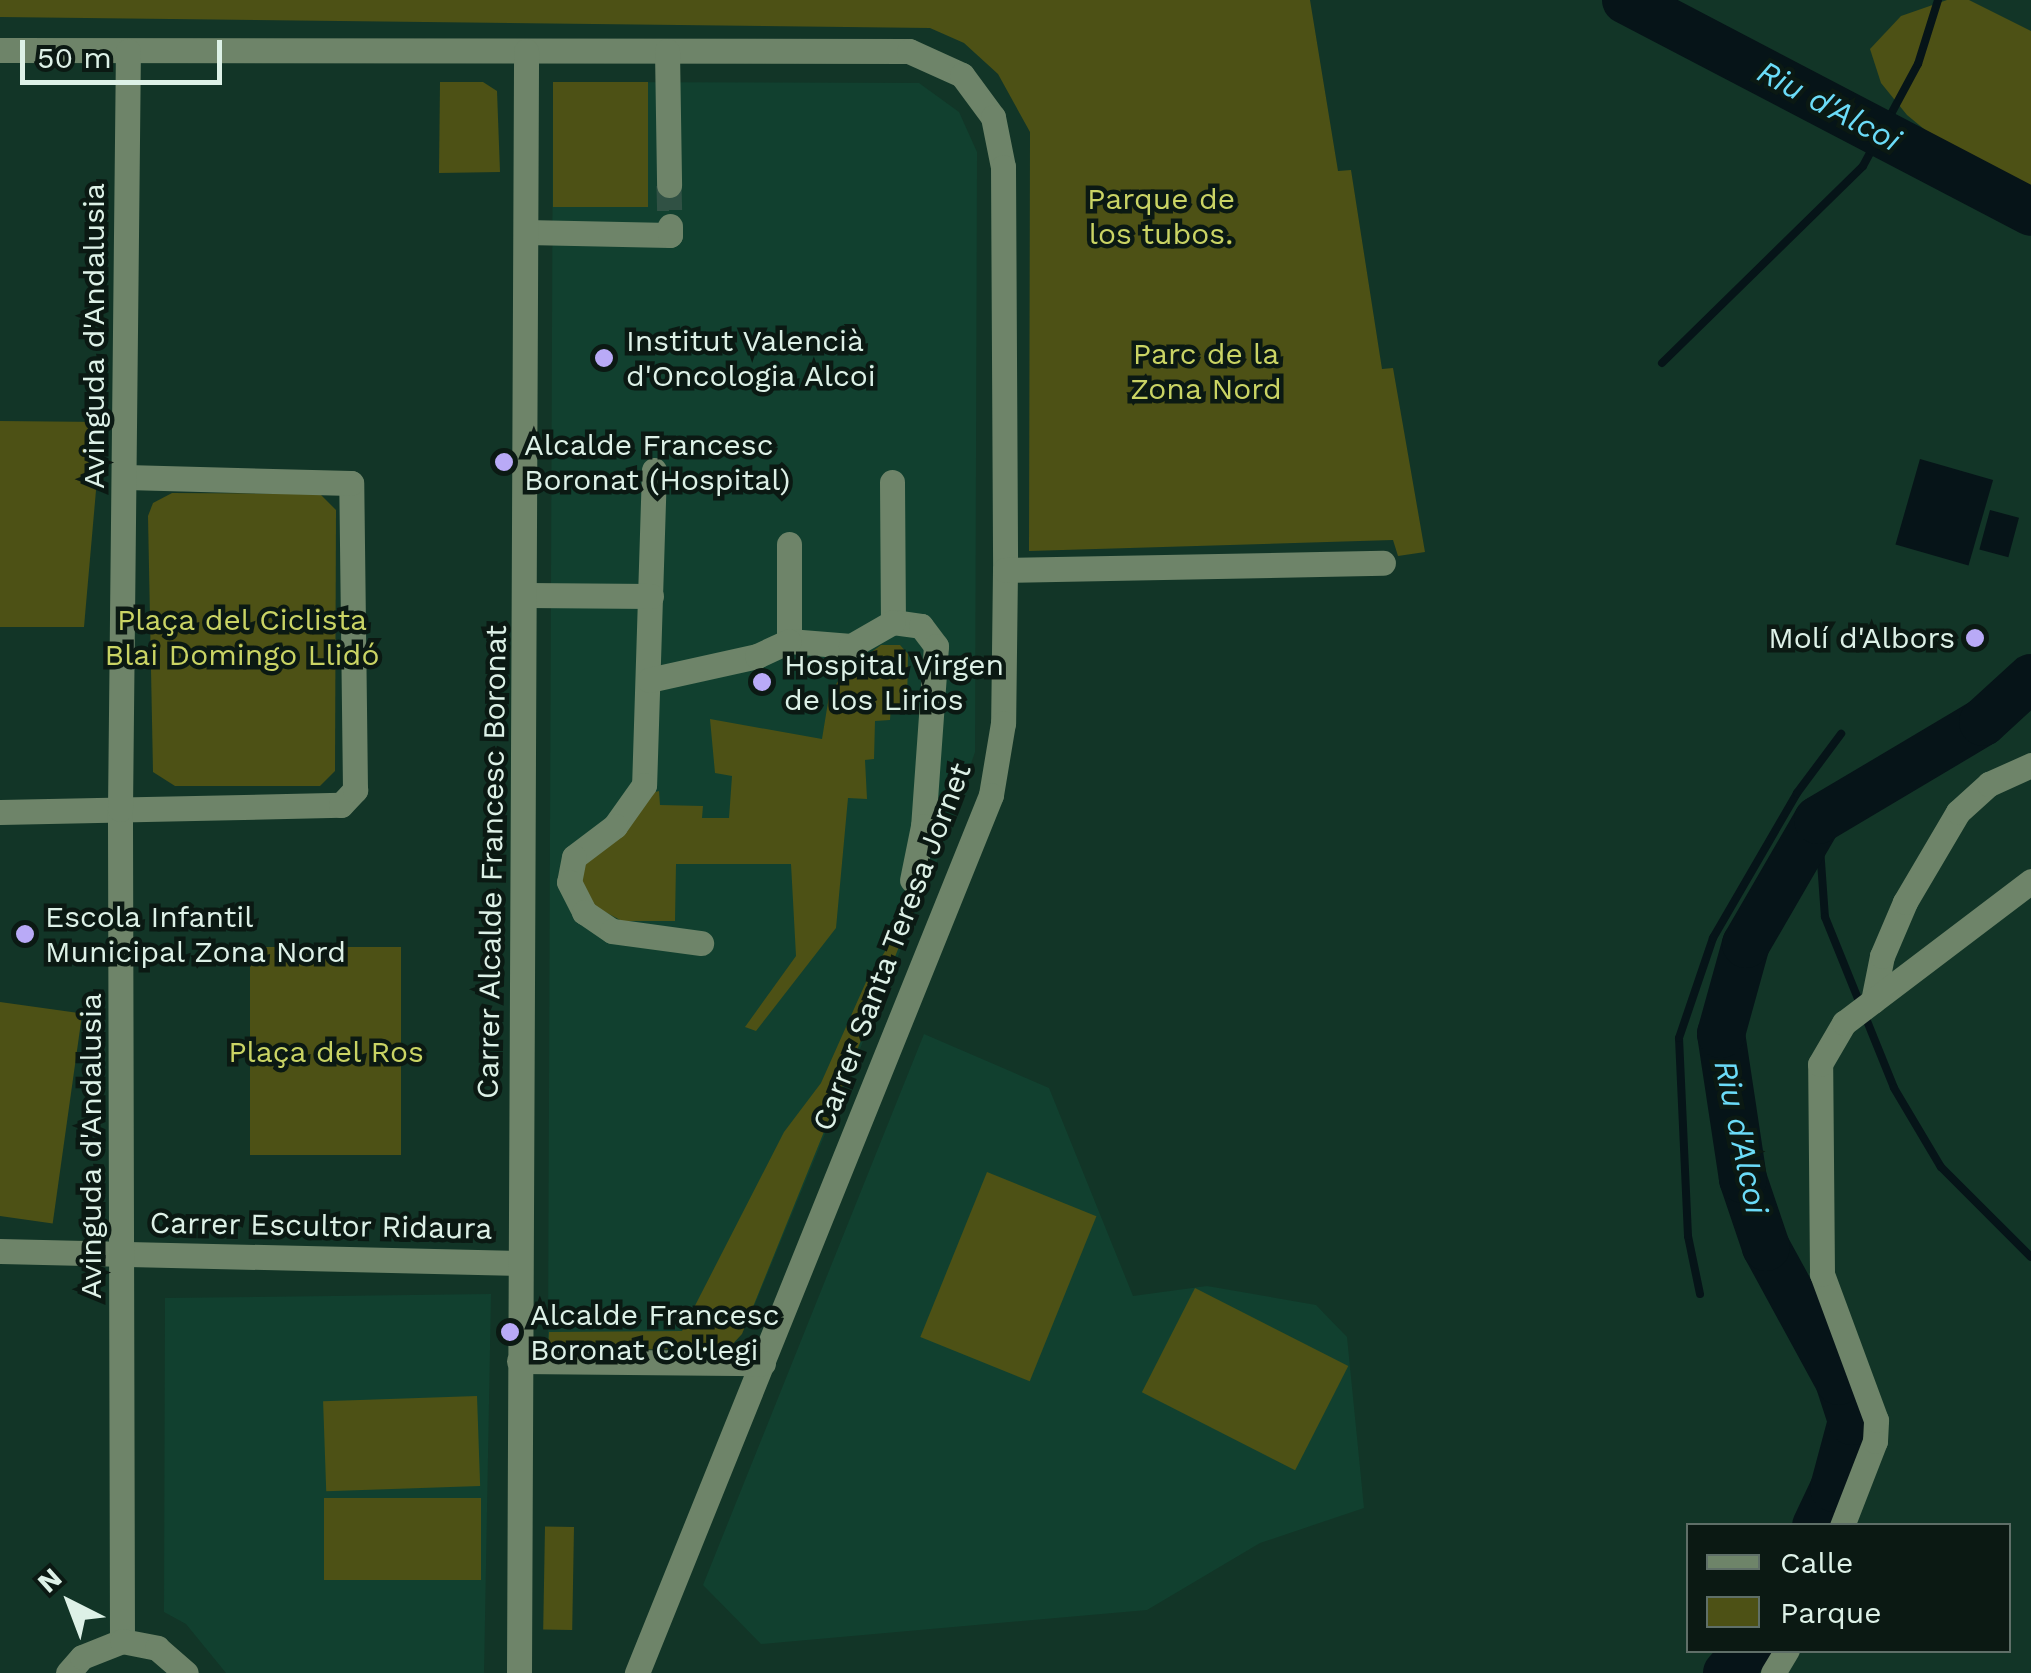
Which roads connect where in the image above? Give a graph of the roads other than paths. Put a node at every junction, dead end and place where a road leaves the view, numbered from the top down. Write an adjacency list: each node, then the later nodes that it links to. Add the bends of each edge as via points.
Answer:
1 (0, 50): 3 (street)
2 (667, 50): 4 (street); 5 (street); 13 (street, Carrer Santa Teresa Jornet, via 909,51 944,62 976,89 1002,147)
3 (128, 51): 4 (street); 9 (street, Avinguda d'Andalusia)
4 (526, 51): 7 (street, Carrer Alcalde Francesc Boronat)
5 (669, 184)
6 (670, 226): 7 (street, via 670,235)
7 (526, 232): 14 (street, Carrer Alcalde Francesc Boronat)
8 (654, 470): 15 (street)
9 (126, 476): 20 (street, Avinguda d'Andalusia); 20 (street, via 351,482 355,790 340,805)
10 (892, 482): 16 (street)
11 (789, 544): 17 (street)
12 (1384, 563): 13 (street)
13 (1005, 570): 30 (street, Carrer Santa Teresa Jornet, via 1003,724 991,795)
14 (528, 596): 15 (street); 28 (street, Carrer Alcalde Francesc Boronat)
15 (651, 596): 18 (street)
16 (893, 622): 17 (street, via 863,644); 22 (street, via 922,626 936,646 924,826)
17 (789, 640): 18 (street)
18 (649, 691): 24 (street, via 638,800 574,857 569,882 584,912 612,931)
19 (2031, 765): 25 (street, via 1989,784 1958,812 1905,902 1882,956)
20 (120, 809): 21 (street); 27 (street, Avinguda d'Andalusia)
21 (0, 812)
22 (912, 880)
23 (2031, 881): 25 (street)
24 (701, 943)
25 (1873, 1001): 31 (street, via 1844,1023 1820,1064 1822,1274 1876,1420 1872,1451)
26 (0, 1251): 27 (street, Carrer Escultor Ridaura)
27 (125, 1253): 28 (street, Carrer Escultor Ridaura); 32 (street, Avinguda d'Andalusia)
28 (520, 1263): 29 (street, Carrer Alcalde Francesc Boronat)
29 (519, 1362): 30 (street); 35 (street, Carrer Alcalde Francesc Boronat)
30 (763, 1362): 36 (street, Carrer Santa Teresa Jornet)
31 (1843, 1523)
32 (122, 1641): 33 (street, via 92,1652); 34 (street, via 157,1648)
33 (68, 1673)
34 (186, 1673)
35 (519, 1673)
36 (638, 1673)

